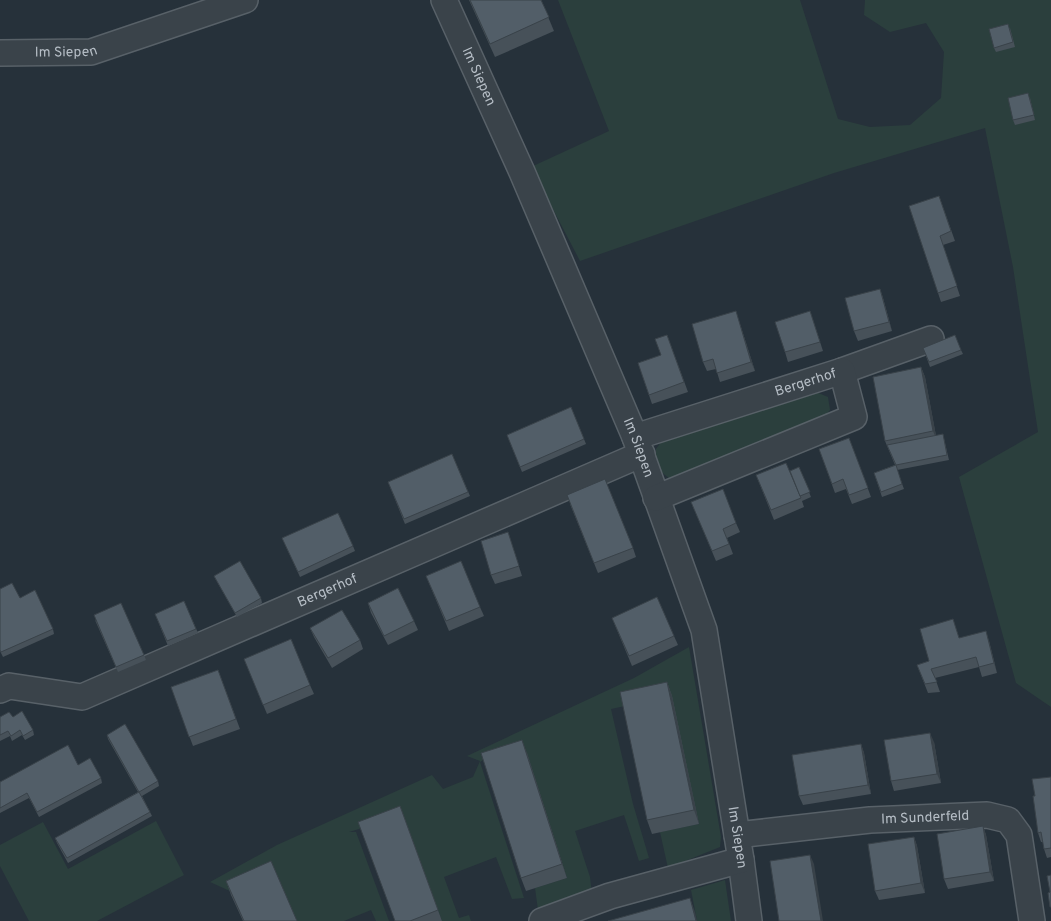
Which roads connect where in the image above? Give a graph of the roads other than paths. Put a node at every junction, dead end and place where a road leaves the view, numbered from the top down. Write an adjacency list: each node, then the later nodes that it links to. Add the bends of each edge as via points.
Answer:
1 (245, 0): 3 (street, Im Siepen, via 91,52)
2 (444, 0): 6 (street, Im Siepen, via 522,172)
3 (0, 53)
4 (931, 339): 5 (street)
5 (842, 371): 6 (street, Bergerhof); 7 (street, Bergerhof, via 854,417)
6 (638, 445): 7 (street, Im Siepen); 8 (street, Bergerhof, via 82,697)
7 (656, 498): 9 (street, Im Siepen, via 704,630)
8 (4, 688)
9 (737, 835): 10 (street, Im Siepen); 13 (street, Im Sunderfeld, via 870,820 987,815 1008,820 1019,835)
10 (741, 860): 11 (street, via 610,896); 12 (street, Im Siepen)
11 (542, 921)
12 (749, 921)
13 (1032, 921)

